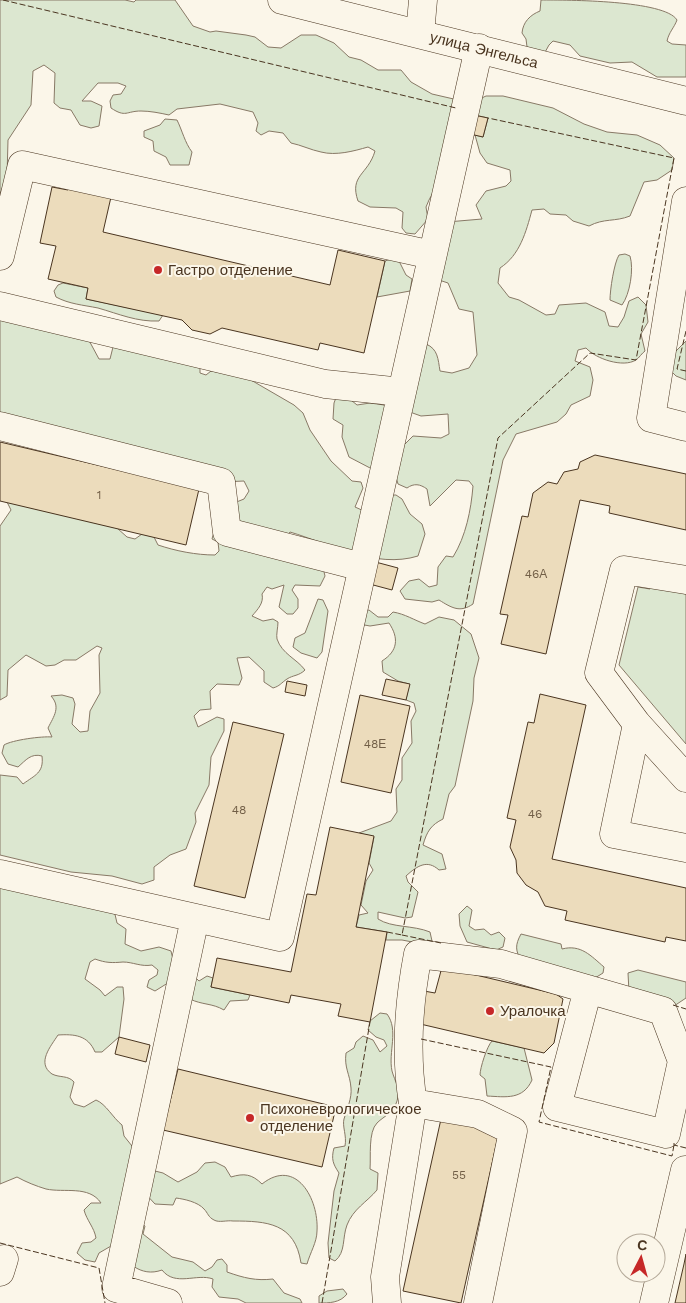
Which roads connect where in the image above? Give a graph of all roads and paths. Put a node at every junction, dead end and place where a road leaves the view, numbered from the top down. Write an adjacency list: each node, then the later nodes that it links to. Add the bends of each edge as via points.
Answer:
1 (282, 0): 3 (street, улица Энгельса)
2 (423, 0): 3 (street)
3 (420, 34): 4 (street, улица Энгельса)
4 (479, 48): 5 (street, улица Энгельса); 7 (street)
5 (686, 101)
6 (686, 201): 12 (street, via 651,418)
7 (432, 255): 8 (street, via 22,165); 10 (street)
8 (0, 256)
9 (0, 306): 10 (street, via 325,384)
10 (402, 392): 13 (street)
11 (0, 426): 13 (street, via 221,482 228,532)
12 (686, 427)
13 (362, 567): 19 (street, via 280,936)
14 (686, 580): 15 (street, via 624,570 599,673)
15 (637, 724): 16 (street); 17 (street, via 614,834)
16 (686, 778)
17 (686, 848)
18 (0, 874): 19 (street)
19 (195, 918): 24 (street, via 116,1288)
20 (588, 990): 21 (street, via 663,1011); 21 (street, via 556,1107 666,1134 682,1061); 22 (street, via 501,964 418,954 409,1075)
21 (680, 1041)
22 (414, 1103): 25 (street, via 385,1277); 26 (street, via 478,1114 513,1131)
23 (685, 1170): 27 (street)
24 (168, 1303)
25 (388, 1303)
26 (478, 1303)
27 (654, 1303)

